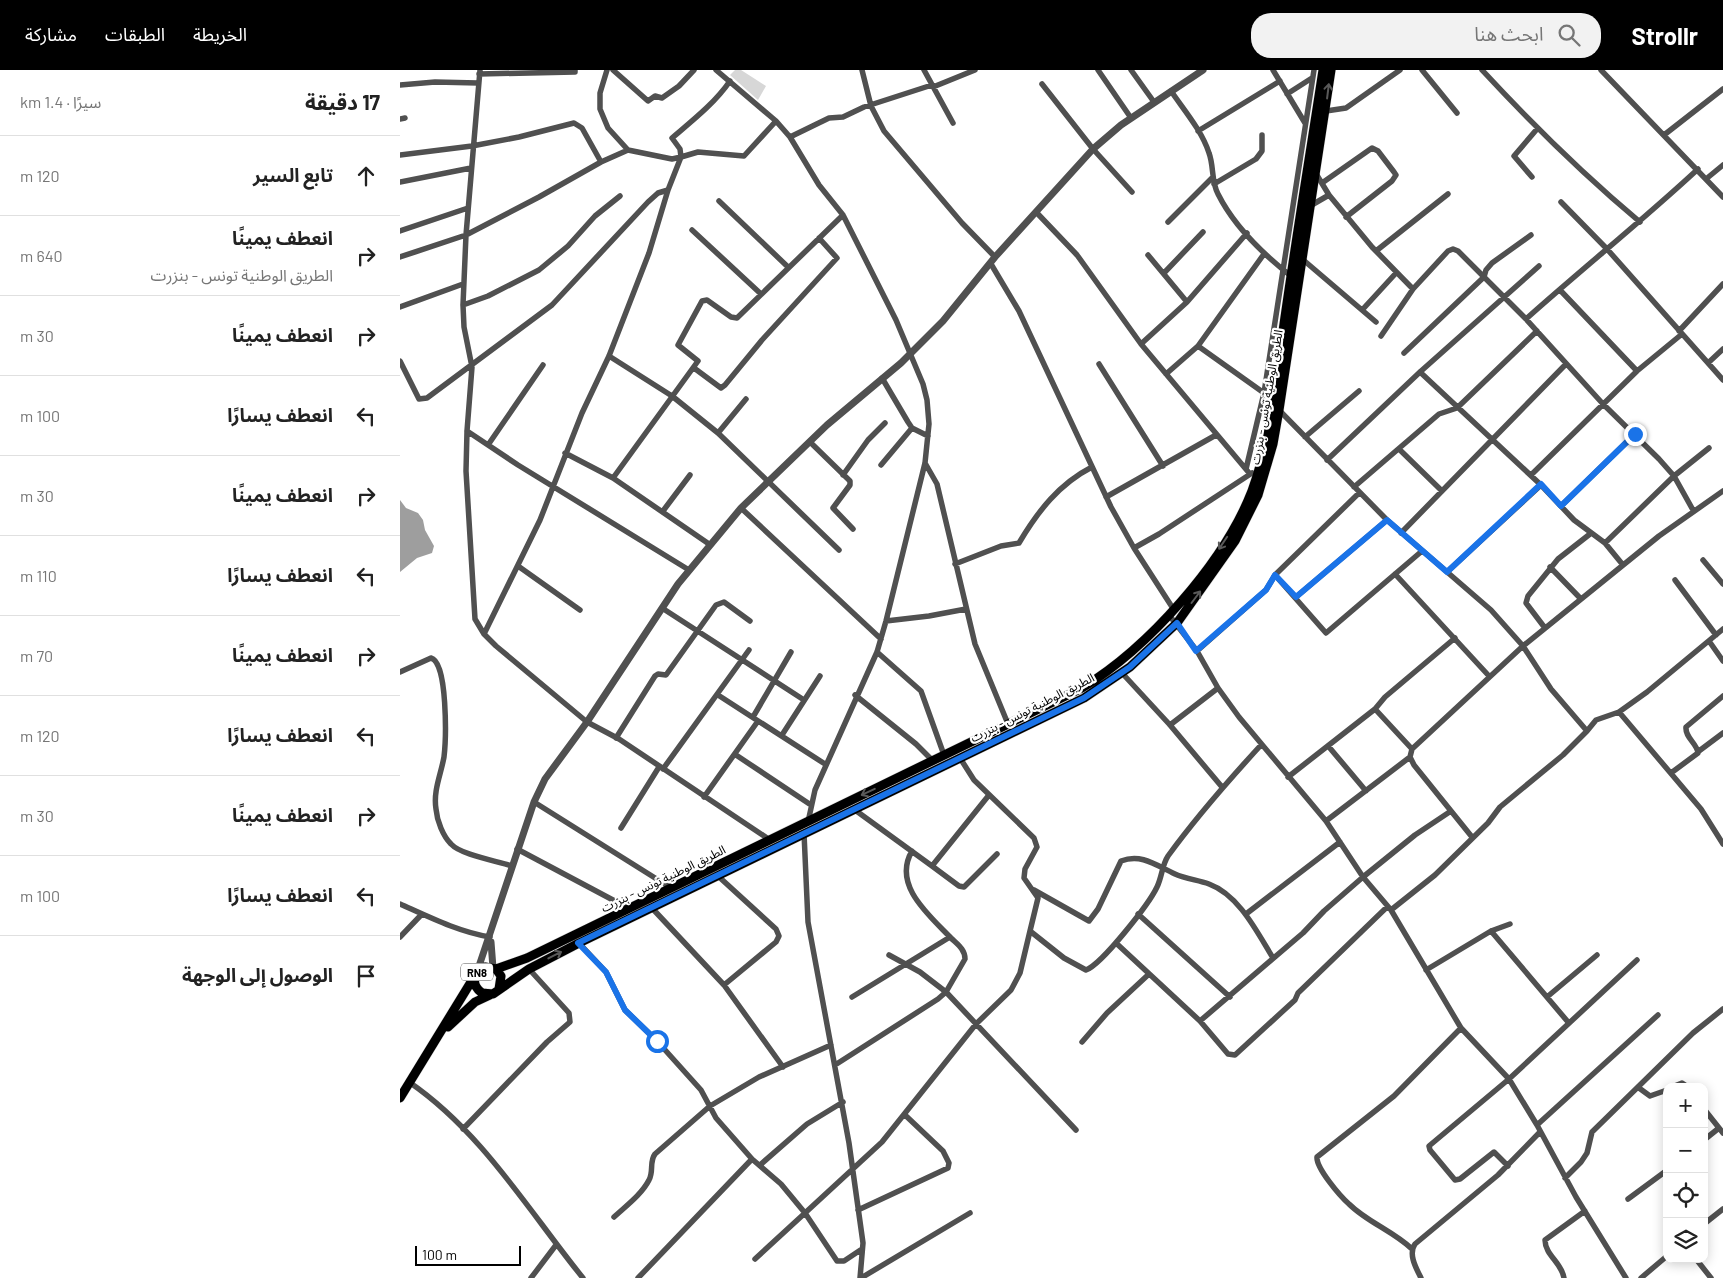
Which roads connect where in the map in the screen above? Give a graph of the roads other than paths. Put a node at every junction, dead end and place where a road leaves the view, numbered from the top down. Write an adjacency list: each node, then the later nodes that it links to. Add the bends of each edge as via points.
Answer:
1 (576, 70): 20 (street)
2 (607, 70): 46 (street, via 600,93 600,109 605,124)
3 (613, 70): 4 (street, via 648,102 655,96 662,98)
4 (694, 70)
5 (716, 70): 22 (street)
6 (862, 70): 32 (street)
7 (924, 70): 27 (street)
8 (975, 70): 27 (street)
9 (1098, 70): 35 (street)
10 (1131, 70): 31 (street)
11 (1203, 70): 29 (street)
12 (1273, 70): 23 (street)
13 (1314, 70): 21 (street)
14 (1323, 70): 75 (main road, الطريق الوطنية تونس - بنزرت / RN8)
15 (1331, 70): 33 (main road, الطريق الوطنية تونس - بنزرت / RN8, one-way to 15)
16 (1400, 70): 33 (street, via 1346,108)
17 (1422, 70): 34 (street)
18 (1482, 70): 39 (street)
19 (1601, 70): 42 (street)
20 (479, 72): 24 (street)
21 (1312, 78): 30 (street); 37 (street)
22 (730, 81): 36 (street); 48 (street, via 718,99 672,138 680,149)
23 (1280, 81): 30 (street); 40 (street)
24 (478, 83): 26 (street); 44 (street)
25 (1042, 84): 45 (street)
26 (400, 85)
27 (933, 86): 32 (street); 38 (street)
28 (1723, 89): 42 (street)
29 (1171, 91): 31 (street); 40 (street)
30 (1287, 94): 37 (street)
31 (1154, 102): 35 (street)
32 (871, 106): 43 (street, via 843,117 829,118); 88 (street, via 896,147)
33 (1326, 110): 53 (main road, الطريق الوطنية تونس - بنزرت / RN8)
34 (1457, 113)
35 (1131, 118): 45 (street)
36 (776, 121): 43 (street); 48 (street, via 744,156 698,152)
37 (1305, 123): 93 (street)
38 (953, 124)
39 (1537, 129): 55 (street, via 1514,156); 74 (street)
40 (1198, 131): 54 (street, via 1209,153)
41 (1262, 135): 59 (street, via 1262,151 1256,159)
42 (1664, 135): 52 (street)
43 (790, 137): 71 (street, via 819,185)
44 (472, 146): 47 (street); 49 (street, via 574,123 582,128); 51 (street)
45 (1093, 149): 61 (street); 70 (street)
46 (628, 150): 48 (street, via 672,159); 49 (street)
47 (400, 155)
48 (681, 157): 60 (street)
49 (601, 162): 80 (street)
50 (1723, 165): 56 (street)
51 (471, 168): 57 (street); 69 (street)
52 (1698, 169): 56 (street); 74 (street)
53 (1314, 170): 58 (street); 68 (main road, الطريق الوطنية تونس - بنزرت / RN8)
54 (1213, 177): 59 (street); 73 (street)
55 (1532, 177)
56 (1706, 179): 65 (street)
57 (400, 182)
58 (1322, 183): 63 (street); 72 (street, via 1372,148 1392,169 1395,178)
59 (1214, 184): 79 (street, via 1220,198)
60 (668, 190): 118 (street, via 649,252); 123 (street, via 658,193 648,202 552,305)
61 (1132, 192)
62 (1448, 194): 84 (street)
63 (1329, 195): 68 (street); 72 (street)
64 (620, 196): 105 (street, via 539,270)
65 (1723, 197)
66 (719, 201): 92 (street)
67 (1562, 202): 83 (street)
68 (1310, 206): 75 (main road, الطريق الوطنية تونس - بنزرت / RN8)
69 (468, 208): 76 (street); 80 (street)
70 (1037, 213): 88 (street); 113 (street, via 1095,278)
71 (843, 216): 82 (street); 116 (street)
72 (1346, 217): 84 (street)
73 (1168, 222)
74 (1640, 222): 83 (street)
75 (1303, 228): 89 (main road, الطريق الوطنية تونس - بنزرت / RN8); 96 (main road, الطريق الوطنية تونس - بنزرت / RN8)
76 (400, 230)
77 (692, 230): 102 (street)
78 (1203, 232): 94 (street)
79 (1247, 234): 85 (street); 104 (street)
80 (466, 235): 87 (street); 98 (street)
81 (1531, 235): 97 (street, via 1492,263)
82 (819, 238): 92 (street); 125 (street, via 837,258 762,340 726,385 721,388)
83 (1608, 249): 101 (street); 111 (street)
84 (1376, 251): 95 (street)
85 (1264, 254): 93 (street); 114 (street)
86 (1148, 255): 94 (street)
87 (400, 257)
88 (995, 257): 90 (street)
89 (1301, 258): 107 (street); 138 (main road, الطريق الوطنية تونس - بنزرت / RN8)
90 (991, 264): 116 (street, via 943,322); 157 (street, via 1019,311)
91 (1539, 266): 103 (street)
92 (788, 267): 102 (street)
93 (1282, 269): 96 (street); 132 (street)
94 (1164, 273): 104 (street)
95 (1396, 273): 100 (street); 107 (street)
96 (1291, 276): 135 (main road, الطريق الوطنية تونس - بنزرت / RN8)
97 (1484, 276): 100 (street, via 1453,249); 103 (street); 117 (street)
98 (463, 284): 105 (street); 106 (street)
99 (1722, 287): 111 (street)
100 (1413, 289): 112 (street)
101 (1560, 290): 108 (street); 126 (street)
102 (761, 294): 125 (street, via 737,318 707,300 702,301 678,344 698,360)
103 (1503, 296): 108 (street); 127 (street)
104 (1188, 302): 113 (street)
105 (463, 305): 123 (street)
106 (400, 307)
107 (1363, 309): 109 (street)
108 (1526, 319): 110 (street)
109 (1376, 322)
110 (1537, 331): 121 (street); 137 (street)
111 (1681, 333): 122 (street); 126 (street)
112 (1381, 336)
113 (1141, 344): 128 (street)
114 (1198, 346): 128 (street); 132 (street)
115 (1723, 349): 122 (street)
116 (910, 353): 129 (street); 145 (street, via 923,384)
117 (1404, 353)
118 (609, 356): 133 (street); 152 (street)
119 (400, 361): 123 (street, via 421,400)
120 (1099, 364): 156 (street)
121 (1566, 364): 136 (street); 147 (street)
122 (1708, 364): 130 (street)
123 (472, 366): 141 (street)
124 (544, 366): 149 (street)
125 (694, 368): 133 (street)
126 (1637, 370): 136 (street)
127 (1420, 372): 137 (street); 153 (street)
128 (1166, 374): 144 (street)
129 (882, 378): 140 (street); 148 (street)
130 (1723, 380)
131 (1359, 391): 146 (street)
132 (1264, 392): 159 (street)
133 (672, 396): 142 (street); 164 (street)
134 (746, 398): 142 (street)
135 (1272, 402): 138 (street); 158 (main road, الطريق الوطنية تونس - بنزرت / RN8)
136 (1603, 404): 143 (street); 162 (street)
137 (1457, 408): 147 (street); 151 (street, via 1440,414)
138 (1279, 410): 146 (street); 205 (main road, الطريق الوطنية تونس - بنزرت / RN8, one-way to 138, via 1227,553 1250,513 1264,478)
139 (885, 423): 161 (street, via 868,440)
140 (912, 428): 145 (street); 155 (street)
141 (467, 431): 149 (street); 209 (street, via 472,609 474,620)
142 (718, 433): 165 (street)
143 (1635, 434): 163 (street); 173 (street)
144 (1216, 435): 156 (street); 159 (street)
145 (928, 436): 154 (street)
146 (1305, 437): 153 (street)
147 (1492, 440): 162 (street); 169 (street)
148 (810, 442): 161 (street); 165 (street)
149 (488, 445): 167 (street)
150 (1709, 448): 163 (street)
151 (1400, 450): 168 (street); 169 (street)
152 (566, 453): 164 (street); 167 (street)
153 (1327, 460): 168 (street)
154 (925, 463): 187 (street, via 937,484); 204 (street)
155 (881, 465)
156 (1163, 466): 172 (street)
157 (1092, 468): 172 (street); 187 (street, via 1070,480 1050,498 1019,543 1001,546)
158 (1258, 469): 159 (street); 202 (main road, الطريق الوطنية تونس - بنزرت / RN8, one-way to 202, via 1236,524)
159 (1248, 472): 183 (street)
160 (690, 475): 176 (street)
161 (843, 475): 178 (street, via 850,485 833,508)
162 (1531, 475): 166 (street)
163 (1674, 476): 175 (street); 181 (street)
164 (613, 478): 176 (street)
165 (769, 482): 174 (street); 184 (street)
166 (1541, 484): 173 (street); 192 (street)
167 (554, 487): 189 (street); 191 (street)
168 (1354, 487): 171 (street)
169 (1442, 491): 179 (street)
170 (1723, 491): 175 (street)
171 (1359, 493): 177 (street); 194 (street)
172 (1106, 497): 183 (street)
173 (1561, 506): 180 (street)
174 (741, 508): 182 (street); 212 (street)
175 (1693, 510): 188 (street)
176 (663, 512): 182 (street)
177 (1387, 520): 179 (street); 197 (street)
178 (853, 529)
179 (1400, 533): 185 (street)
180 (1590, 534): 181 (street); 190 (street)
181 (1604, 542): 188 (street)
182 (709, 544): 191 (street)
183 (1134, 548): 202 (street)
184 (839, 550)
185 (1422, 551): 192 (street); 193 (street)
186 (1703, 560): 196 (street)
187 (955, 564): 200 (street)
188 (1623, 565): 198 (street)
189 (518, 566): 201 (street); 209 (street)
190 (1550, 568): 198 (street); 206 (street, via 1526,600 1529,609)
191 (689, 570): 199 (street)
192 (1447, 572): 214 (street, via 1491,610)
193 (1395, 574): 197 (street, via 1326,633); 211 (street)
194 (1275, 575): 197 (street); 216 (street, via 1266,590)
195 (1675, 580): 210 (street)
196 (1723, 584)
197 (1296, 597)
198 (1581, 599): 206 (street)
199 (662, 608): 208 (street); 234 (street)
200 (966, 609): 204 (street); 235 (street, via 975,644)
201 (580, 610)
202 (1172, 612): 205 (street); 235 (main road, الطريق الوطنية تونس - بنزرت / RN8, via 1124,660 1103,675)
203 (750, 621): 208 (street, via 722,602)
204 (886, 621): 212 (street)
205 (1177, 623): 216 (street); 222 (main road, الطريق الوطنية تونس - بنزرت / RN8)
206 (1545, 628): 214 (street)
207 (1723, 629): 210 (street)
208 (697, 630): 219 (street); 240 (street, via 666,674 655,676)
209 (484, 634): 234 (street)
210 (1716, 635): 213 (street)
211 (1455, 638): 224 (street); 231 (street)
212 (881, 639): 218 (street)
213 (1709, 641): 220 (street); 232 (street)
214 (1523, 646): 224 (street); 237 (street, via 1551,689)
215 (749, 650): 219 (street)
216 (1196, 651): 226 (street)
217 (791, 652): 225 (street)
218 (876, 652): 228 (street); 246 (street, via 921,691)
219 (741, 661): 225 (street); 227 (street)
220 (1723, 661)
221 (400, 672): 273 (street, via 431,658 439,665 443,684 445,746 435,795 436,810 445,836 452,846 462,851)
222 (1122, 673): 236 (street); 248 (main road, الطريق الوطنية تونس - بنزرت / RN8, via 1084,698)
223 (820, 676): 230 (street)
224 (1489, 676): 243 (street)
225 (774, 682): 230 (street); 233 (street)
226 (1218, 688): 236 (street); 241 (street)
227 (718, 695): 233 (street); 251 (street)
228 (855, 695): 249 (street); 250 (street)
229 (1723, 696): 244 (street, via 1686,727 1686,733)
230 (804, 700): 239 (street)
231 (1374, 709): 242 (street); 243 (street)
232 (1619, 712): 237 (street, via 1596,720); 252 (street)
233 (756, 719): 239 (street); 245 (street)
234 (587, 722): 240 (street); 258 (street, via 545,779)
235 (1008, 724): 246 (main road, الطريق الوطنية تونس - بنزرت / RN8)
236 (1170, 725): 254 (street)
237 (1587, 731): 266 (street, via 1500,807)
238 (1723, 734): 244 (street)
239 (782, 735): 250 (street)
240 (616, 738): 251 (street)
241 (1262, 745): 253 (street); 254 (street)
242 (1329, 747): 253 (street); 255 (street)
243 (1412, 749): 247 (street)
244 (1698, 751): 252 (street)
245 (736, 755): 257 (street); 259 (street)
246 (944, 755): 249 (main road, الطريق الوطنية تونس - بنزرت / RN8)
247 (1410, 757): 255 (street); 261 (street)
248 (960, 758): 256 (street, via 974,780); 260 (main road, الطريق الوطنية تونس - بنزرت / RN8)
249 (933, 761): 262 (main road, الطريق الوطنية تونس - بنزرت / RN8, one-way to 262)
250 (825, 764): 259 (street)
251 (661, 768): 257 (street); 264 (street)
252 (1672, 773): 269 (street, via 1701,808)
253 (1288, 777): 263 (street)
254 (1222, 787): 275 (street)
255 (1366, 791): 263 (street)
256 (989, 795): 274 (street); 279 (street, via 1034,838 1037,847 1025,869 1024,878)
257 (704, 797): 267 (street)
258 (534, 802): 270 (street); 278 (street)
259 (811, 805): 262 (street)
260 (855, 810): 265 (main road, الطريق الوطنية تونس - بنزرت / RN8); 271 (street)
261 (1452, 811): 266 (street); 277 (street)
262 (809, 820): 265 (street); 267 (main road, الطريق الوطنية تونس - بنزرت / RN8)
263 (1326, 821): 268 (street)
264 (621, 828)
265 (803, 834): 276 (main road, الطريق الوطنية تونس - بنزرت / RN8); 320 (street, via 808,922)
266 (1472, 837): 283 (street, via 1435,875)
267 (770, 840): 278 (main road, الطريق الوطنية تونس - بنزرت / RN8)
268 (1340, 842): 277 (street); 286 (street)
269 (1723, 844)
270 (517, 849): 273 (street); 282 (street)
271 (912, 851): 274 (street); 292 (street, via 905,862 909,888)
272 (997, 854): 274 (street, via 964,887)
273 (512, 866): 290 (street)
274 (932, 866)
275 (1162, 867): 279 (street, via 1142,859 1121,861 1089,921); 285 (street, via 1156,889); 286 (street, via 1219,889)
276 (718, 876): 281 (main road, الطريق الوطنية تونس - بنزرت / RN8); 305 (street, via 776,929 779,936)
277 (1363, 877): 283 (street); 297 (street)
278 (671, 888): 282 (main road, الطريق الوطنية تونس - بنزرت / RN8)
279 (1034, 890): 288 (street, via 1038,898)
280 (400, 904): 284 (street)
281 (651, 907): 293 (main road, الطريق الوطنية تونس - بنزرت / RN8); 305 (street)
282 (628, 908): 301 (main road, الطريق الوطنية تونس - بنزرت / RN8, via 527,958)
283 (1389, 909): 302 (street); 314 (street, via 1238,1053 1228,1054)
284 (422, 914): 290 (street, via 474,934); 291 (street)
285 (1138, 914): 294 (street); 310 (street)
286 (1246, 914): 297 (street)
287 (1510, 924): 289 (street)
288 (1030, 931): 294 (street, via 1064,958 1086,970 1097,964); 316 (street, via 1016,984)
289 (1491, 931): 302 (street); 311 (street)
290 (490, 936): 301 (street); 303 (street)
291 (400, 937)
292 (950, 937): 299 (street); 307 (street, via 963,950 965,957)
293 (578, 943): 300 (main road, الطريق الوطنية تونس - بنزرت / RN8, one-way to 293); 329 (street, via 606,972 625,1010 701,1090)
294 (1116, 943): 304 (street)
295 (889, 955): 299 (street)
296 (1597, 955): 311 (street)
297 (1274, 958): 310 (street)
298 (1637, 960): 315 (street)
299 (905, 964): 307 (street); 309 (street)
300 (528, 968): 306 (main road, الطريق الوطنية تونس - بنزرت / RN8); 333 (street, via 569,1014 570,1022)
301 (494, 969): 303 (main road, RN8, via 485,967); 306 (main road, RN8, via 501,976)
302 (1426, 970): 317 (street)
303 (476, 973): 308 (main road, RN8, via 476,987 482,993); 318 (main road, RN8)
304 (1149, 974): 314 (street); 319 (street, via 1107,1013)
305 (724, 985): 322 (street)
306 (499, 989): 308 (main road, RN8)
307 (946, 992): 316 (street); 321 (street)
308 (490, 994): 318 (main road, RN8, via 475,1002)
309 (852, 997)
310 (1230, 997): 314 (street)
311 (1547, 997): 315 (street)
312 (1723, 1009): 325 (street, via 1693,1032)
313 (1658, 1014): 332 (street)
314 (1200, 1021)
315 (1568, 1022): 323 (street)
316 (976, 1024): 331 (street); 334 (street)
317 (1461, 1028): 323 (street); 354 (street, via 1394,1096 1317,1157 1321,1170 1349,1205 1397,1235)
318 (441, 1034): 324 (main road, RN8)
319 (1082, 1042)
320 (831, 1044): 321 (street); 322 (street)
321 (835, 1065): 328 (street)
322 (783, 1067): 329 (street)
323 (1509, 1079): 332 (street); 340 (street, via 1429,1148 1455,1180 1494,1152)
324 (409, 1082): 327 (main road, RN8); 333 (street, via 427,1094)
325 (1639, 1088): 326 (street, via 1650,1096); 343 (street, via 1592,1132 1587,1153)
326 (1663, 1091)
327 (400, 1098)
328 (843, 1102): 339 (street, via 807,1124); 341 (street)
329 (710, 1106): 338 (street, via 716,1118); 350 (street, via 655,1154 651,1161 652,1174 645,1187)
330 (1708, 1114): 335 (street)
331 (905, 1115): 341 (street); 346 (street, via 942,1151 948,1168)
332 (1537, 1124): 336 (street)
333 (463, 1129): 352 (street, via 494,1160)
334 (1076, 1130)
335 (1721, 1131): 337 (street)
336 (1540, 1132): 340 (street); 343 (street)
337 (1708, 1138)
338 (752, 1158): 339 (street); 360 (street)
339 (760, 1165): 348 (street)
340 (1508, 1166): 354 (street)
341 (853, 1169): 346 (street); 348 (street)
342 (1664, 1173): 344 (street)
343 (1565, 1178): 347 (street)
344 (1628, 1200)
345 (1723, 1208): 351 (street)
346 (858, 1210): 353 (street)
347 (1585, 1211): 363 (street, via 1544,1240); 364 (street)
348 (805, 1213): 353 (street, via 837,1261 844,1261); 355 (street)
349 (970, 1214): 361 (street)
350 (614, 1217)
351 (1708, 1220)
352 (556, 1245): 358 (street); 359 (street)
353 (862, 1249): 361 (street)
354 (1412, 1249): 362 (street)
355 (754, 1259)
356 (1663, 1259): 365 (street)
357 (1699, 1263): 366 (street)
358 (531, 1278)
359 (583, 1278)
360 (638, 1278)
361 (860, 1278)
362 (1421, 1278)
363 (1564, 1278)
364 (1626, 1278)
365 (1641, 1278)
366 (1711, 1278)

